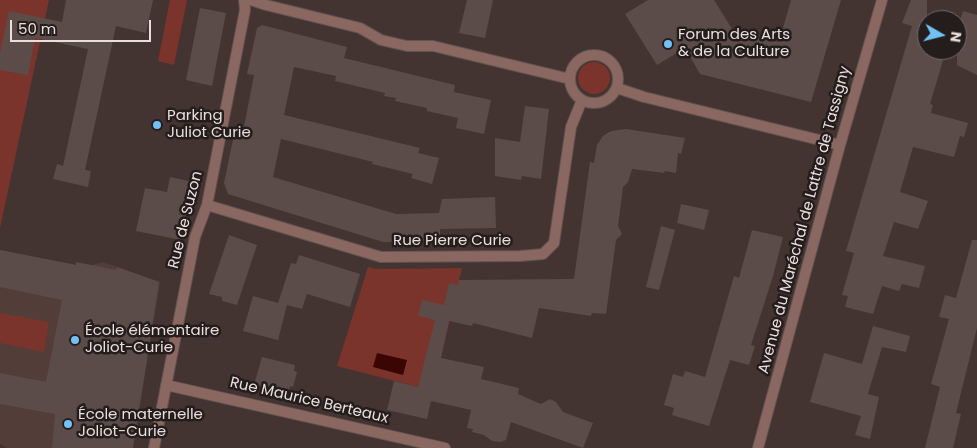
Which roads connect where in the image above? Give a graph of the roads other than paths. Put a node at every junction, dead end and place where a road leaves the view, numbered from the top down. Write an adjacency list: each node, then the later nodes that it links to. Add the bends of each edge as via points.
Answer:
1 (244, 0): 8 (street, Rue de Suzon, via 245,10)
2 (251, 0): 4 (street, via 360,28 381,40 407,46 433,46)
3 (882, 0): 7 (street, Avenue du Maréchal de Lattre de Tassigny)
4 (570, 79): 5 (street, via 575,64 595,54 610,60 618,73); 6 (street, via 575,95)
5 (617, 88): 6 (street, via 613,96 598,104); 7 (street)
6 (582, 100): 8 (street, Rue Pierre Curie, via 571,126 554,243 543,254 381,257)
7 (840, 145): 12 (street, Avenue du Maréchal de Lattre de Tassigny)
8 (207, 205): 9 (street, Rue de Suzon, via 195,237)
9 (166, 385): 10 (street, Rue de Suzon); 11 (street, Rue Maurice Berteaux)
10 (154, 448)
11 (445, 448)
12 (758, 448)

